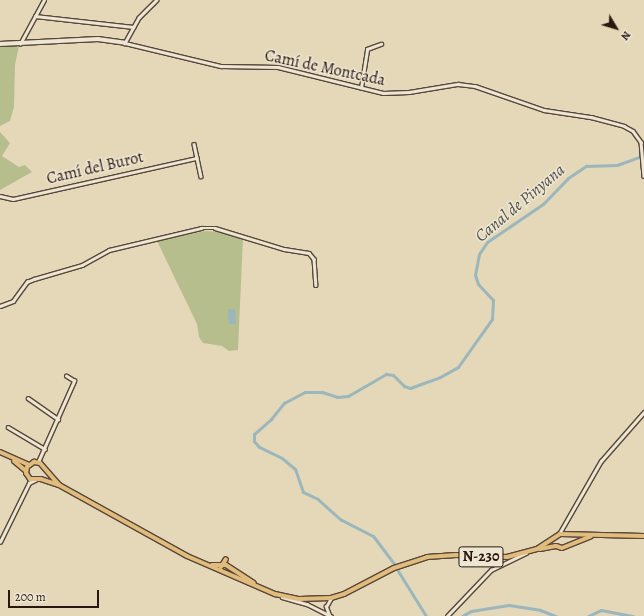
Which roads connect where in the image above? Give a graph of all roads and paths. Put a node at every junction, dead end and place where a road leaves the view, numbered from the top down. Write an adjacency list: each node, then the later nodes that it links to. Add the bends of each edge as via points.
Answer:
1 (44, 0): 3 (street)
2 (157, 0): 4 (street)
3 (35, 16): 4 (street); 7 (street)
4 (133, 27): 5 (street)
5 (125, 43): 7 (street, via 98,39); 9 (street, Camí de Montcada, via 207,64 278,67)
6 (0, 44): 7 (street)
7 (20, 44)
8 (381, 44): 9 (street, via 367,49)
9 (361, 88): 13 (street, Camí de Montcada, via 394,94 465,84 544,110 624,126 637,136 642,146 641,168)
10 (194, 144): 11 (street)
11 (196, 158): 12 (street); 14 (street, Camí del Burot, via 13,199)
12 (201, 176)
13 (644, 176)
14 (0, 196)
15 (316, 285): 16 (street, via 314,259 309,254 215,228 202,228 109,250 82,264 28,282 13,301)
16 (0, 306)
17 (66, 376): 20 (street, via 74,381)
18 (28, 398): 20 (street)
19 (644, 412): 33 (street, via 601,461)
20 (58, 419): 22 (street)
21 (8, 427): 22 (street)
22 (45, 449): 25 (street)
23 (0, 452): 24 (main road)
24 (12, 459): 26 (main road); 28 (main road)
25 (39, 464): 26 (main road); 27 (main road, N-230)
26 (29, 465): 28 (main road)
27 (44, 470): 29 (main road); 32 (main road, N-230)
28 (27, 473): 30 (main road); 31 (street)
29 (41, 478): 30 (main road); 32 (main road, N-230)
30 (35, 480): 31 (street)
31 (29, 483): 39 (street)
32 (59, 485): 44 (main road, N-230)
33 (564, 525): 34 (street); 36 (street)
34 (558, 534): 36 (main road, N-230); 38 (main road, N-230)
35 (596, 534): 36 (main road, N-230); 37 (main road, N-230); 40 (main road, N-230)
36 (566, 535): 40 (main road)
37 (644, 536)
38 (554, 539): 41 (main road); 42 (main road, N-230)
39 (0, 542)
40 (568, 545): 41 (main road, N-230, via 562,548)
41 (556, 546): 42 (main road, N-230)
42 (538, 549): 43 (main road, N-230)
43 (526, 553): 49 (main road, N-230, via 500,557 427,557 400,566 356,590); 51 (street, via 491,570)
44 (206, 564): 45 (main road); 46 (main road, N-230)
45 (222, 565): 46 (main road); 47 (main road)
46 (220, 571): 47 (main road, N-230)
47 (261, 588): 48 (main road, N-230)
48 (275, 594): 49 (main road, N-230, via 299,599); 50 (street, via 307,604)
49 (331, 598): 50 (street, via 326,607)
50 (330, 616)
51 (447, 616)

